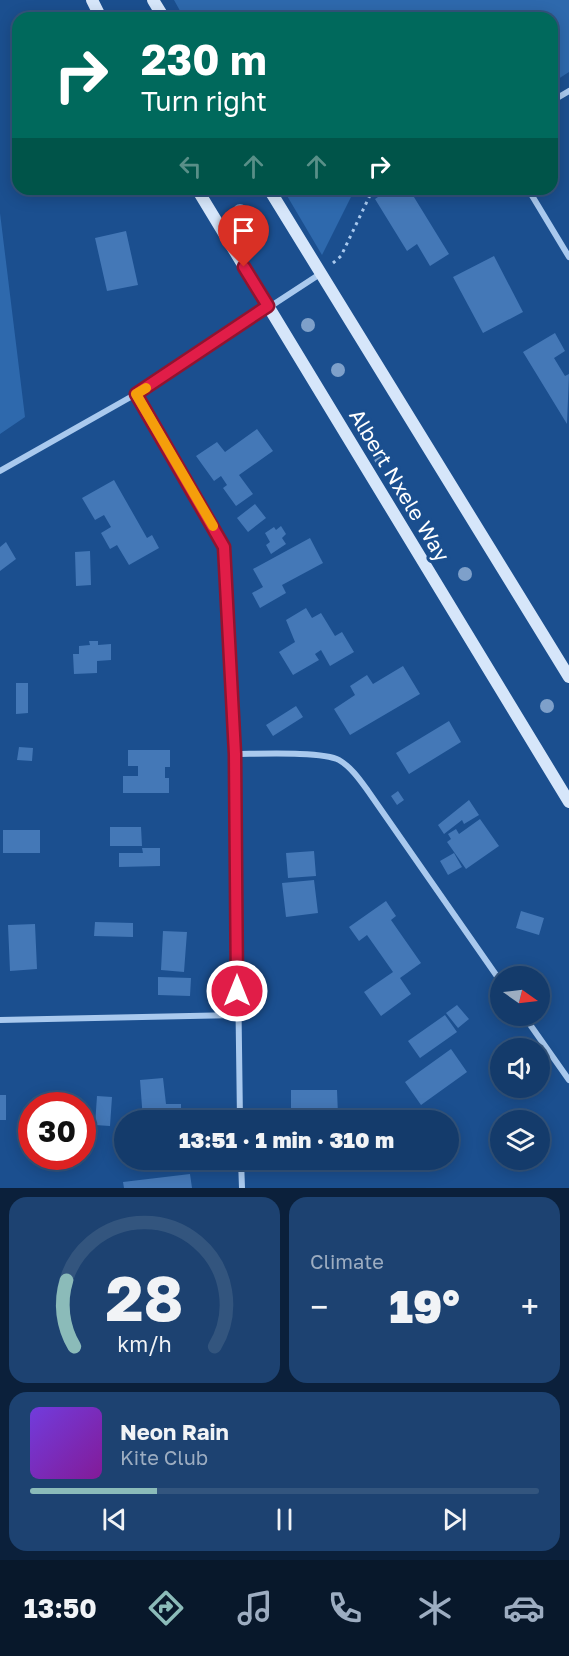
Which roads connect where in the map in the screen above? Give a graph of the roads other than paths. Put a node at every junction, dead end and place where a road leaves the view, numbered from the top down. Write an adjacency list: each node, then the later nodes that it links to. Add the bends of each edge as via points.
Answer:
1 (201, 195): 6 (main road, Albert Nxele Way)
2 (272, 195): 5 (main road, Albert Nxele Way)
3 (532, 195): 4 (street)
4 (569, 257)
5 (320, 274): 6 (street); 9 (main road, Albert Nxele Way)
6 (268, 306): 7 (street); 11 (main road, Albert Nxele Way)
7 (136, 394): 8 (street); 10 (street, via 224,547)
8 (0, 471)
9 (569, 677)
10 (235, 754): 12 (street, via 338,759 368,791); 13 (street)
11 (569, 802)
12 (490, 966)
13 (237, 1015): 14 (street); 17 (street)
14 (0, 1020)
15 (531, 1026): 16 (street)
16 (569, 1080)
17 (240, 1110)
18 (241, 1170): 19 (street)
19 (242, 1188)

